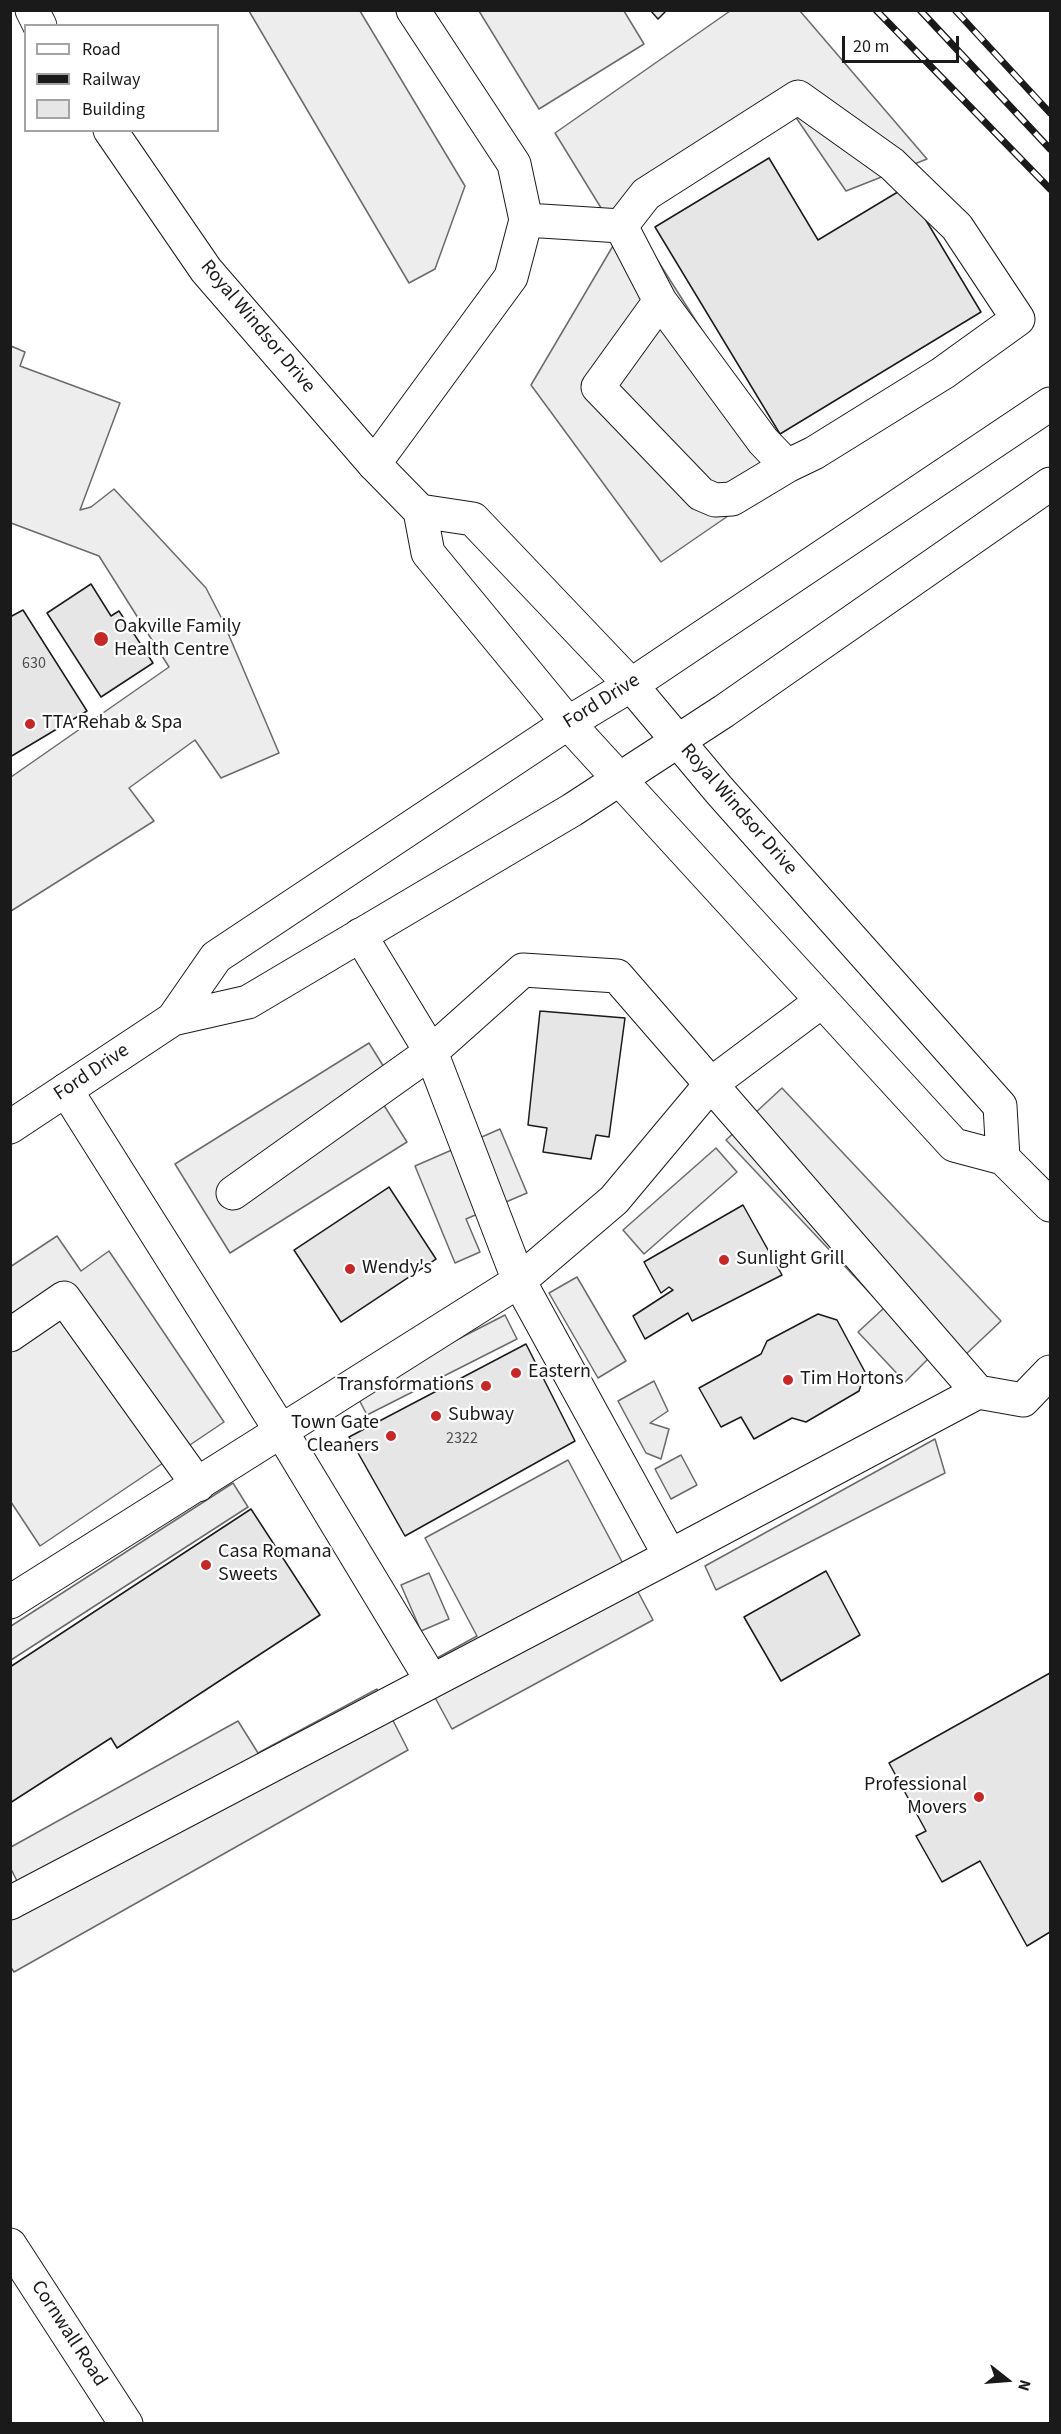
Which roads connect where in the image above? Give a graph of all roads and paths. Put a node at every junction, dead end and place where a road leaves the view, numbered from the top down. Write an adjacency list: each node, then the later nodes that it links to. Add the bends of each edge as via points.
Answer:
1 (32, 10): 3 (main road)
2 (413, 10): 5 (main road, via 514,164)
3 (39, 24)
4 (111, 132): 9 (main road, Royal Windsor Drive, via 206,270)
5 (526, 220): 6 (main road); 9 (main road, via 512,277)
6 (621, 226): 7 (main road); 10 (main road, via 646,194 798,97 892,164 957,227 1018,319 943,373)
7 (660, 301): 10 (main road, via 763,441); 10 (main road, via 598,387 701,494 715,500 732,499)
8 (1050, 404): 13 (main road, Ford Drive)
9 (374, 464): 12 (main road, Royal Windsor Drive)
10 (787, 466)
11 (1050, 484): 15 (main road, Ford Drive)
12 (420, 511): 13 (main road, Royal Windsor Drive, via 473,519); 14 (main road, via 428,553)
13 (631, 685): 14 (main road, Ford Drive); 15 (main road, Royal Windsor Drive)
14 (568, 723): 16 (main road); 19 (main road, Ford Drive, via 216,957)
15 (678, 742): 16 (main road, Ford Drive); 24 (main road, Royal Windsor Drive, via 1000,1106)
16 (619, 779): 17 (main road, Ford Drive); 18 (main road)
17 (360, 935): 19 (main road, Ford Drive, via 248,1002); 20 (main road)
18 (822, 1001): 21 (main road); 24 (main road, via 954,1145)
19 (172, 1019): 22 (main road, Ford Drive)
20 (431, 1052): 21 (main road, via 523,970 617,976); 25 (main road); 27 (main road)
21 (711, 1084): 27 (main road, via 614,1200); 30 (main road)
22 (66, 1090): 23 (main road, Ford Drive); 31 (main road)
23 (10, 1127)
24 (1003, 1158): 26 (main road)
25 (233, 1193)
26 (1050, 1205)
27 (519, 1281): 31 (main road); 33 (main road)
28 (10, 1335): 32 (main road, via 64,1298)
29 (1050, 1372): 30 (main road, via 1023,1400)
30 (978, 1392): 33 (main road)
31 (282, 1431): 32 (main road); 35 (main road)
32 (198, 1485): 34 (main road)
33 (670, 1556): 35 (main road)
34 (10, 1602)
35 (432, 1681): 36 (main road)
36 (10, 1904)
37 (10, 2245): 38 (main road, Cornwall Road)
38 (126, 2424)

